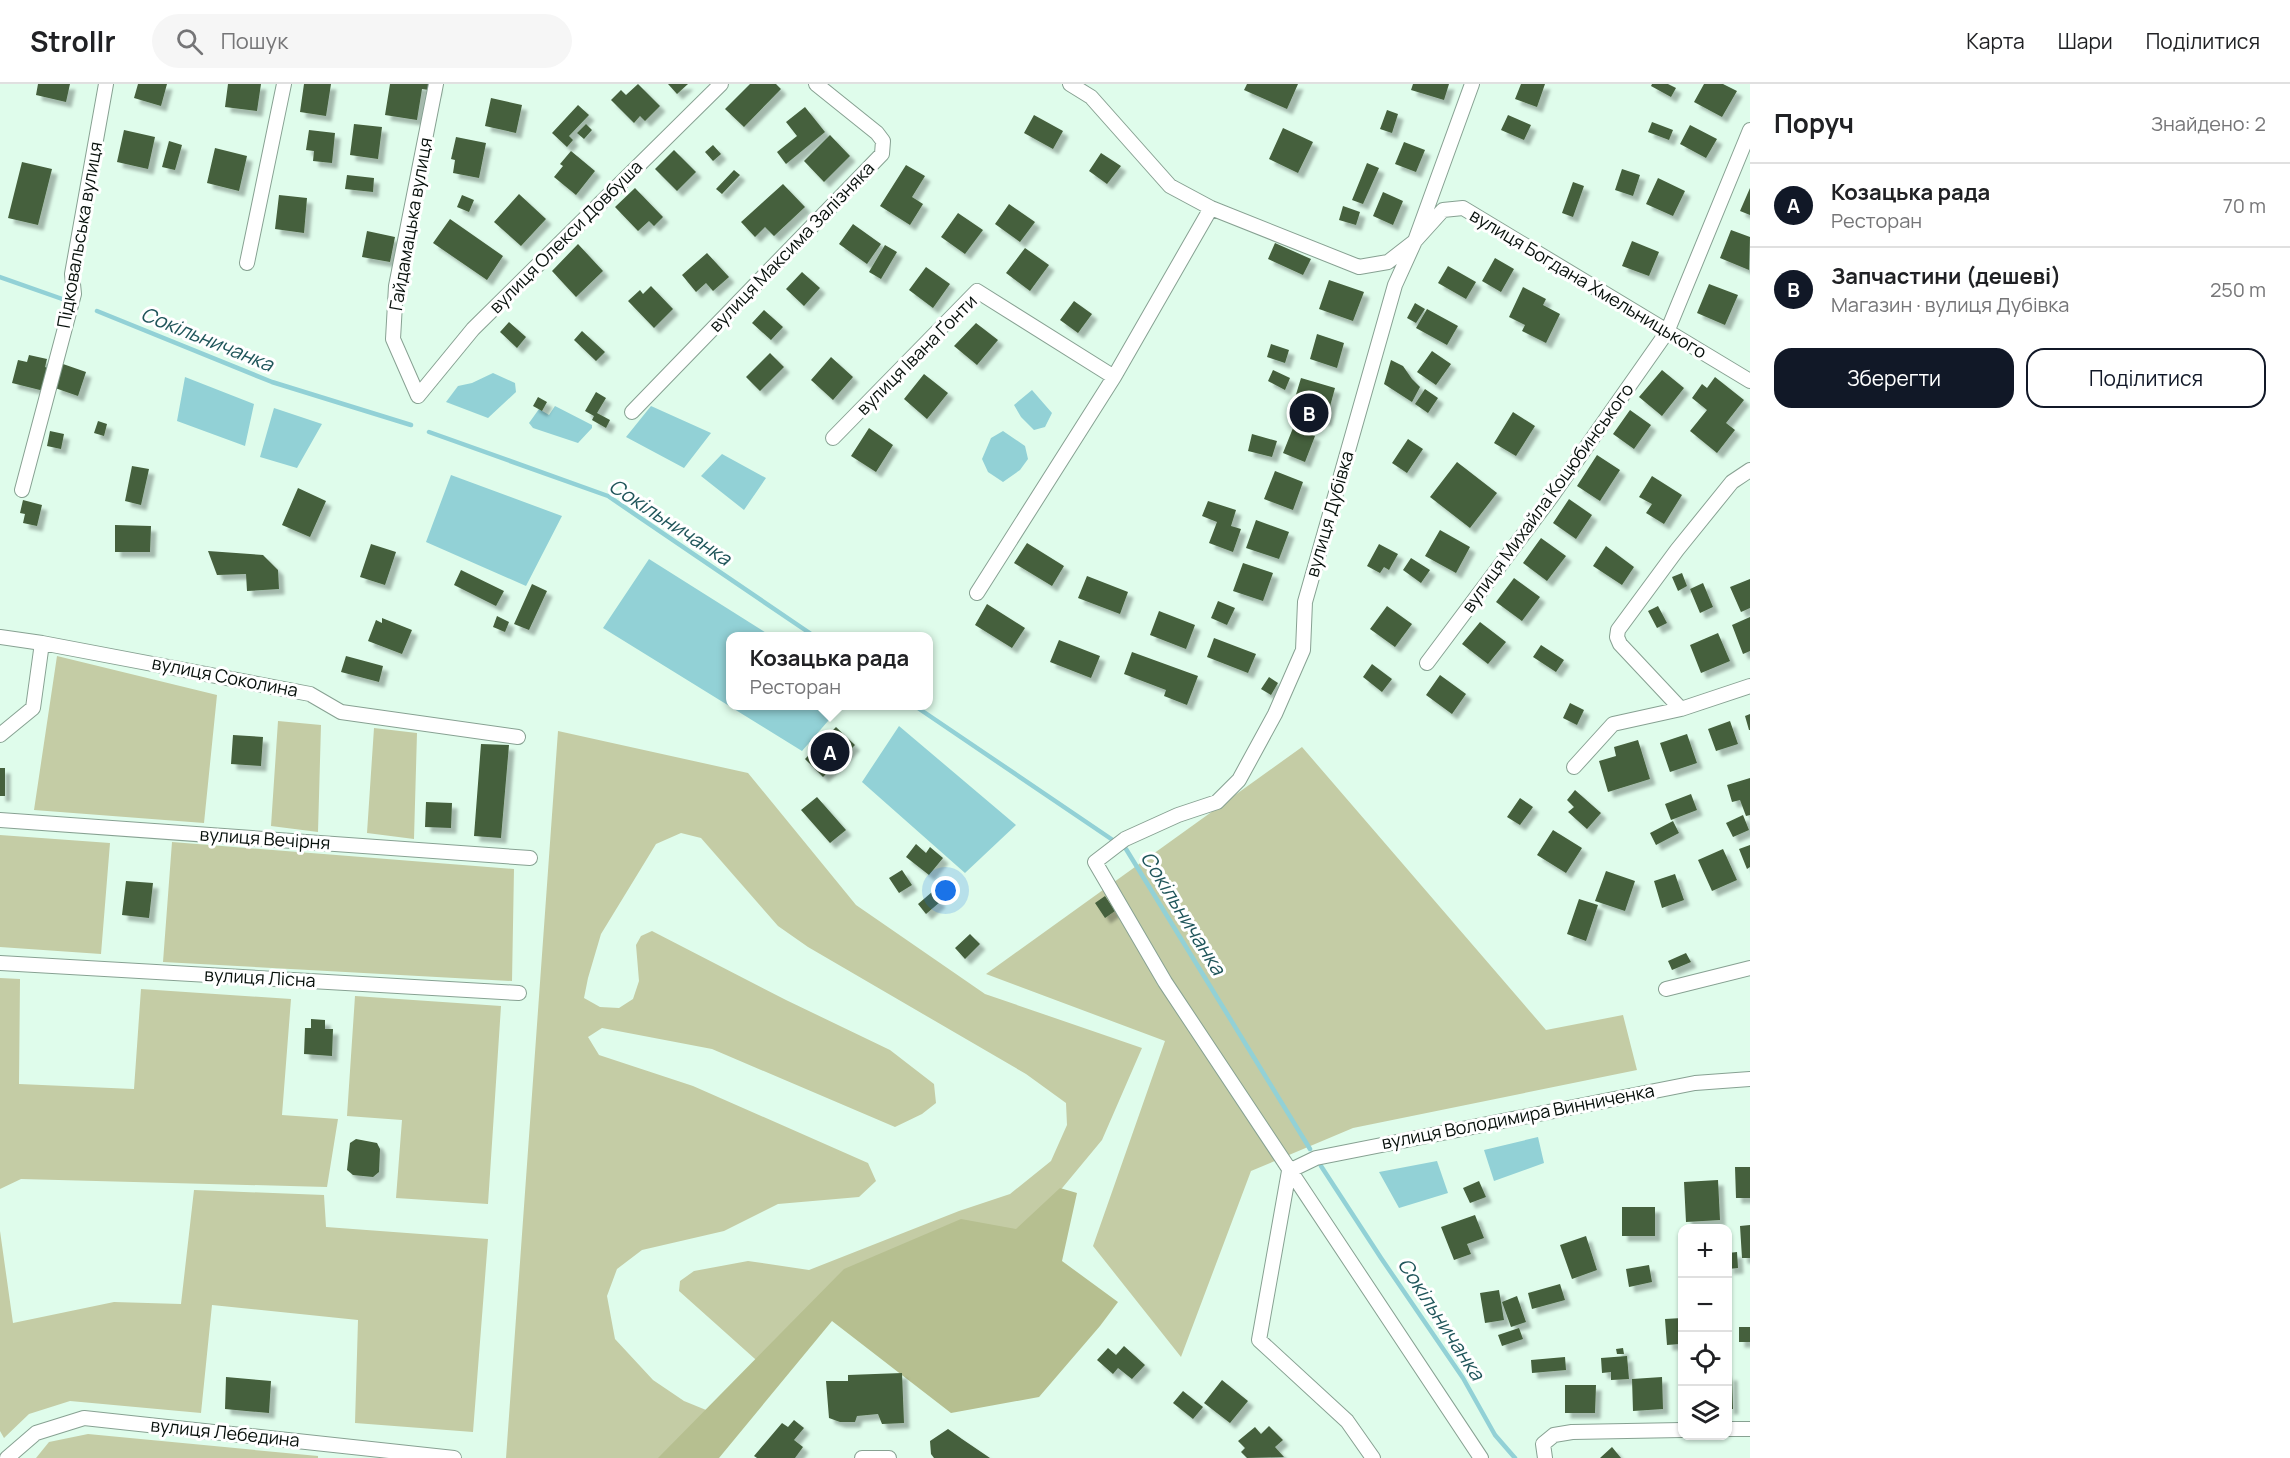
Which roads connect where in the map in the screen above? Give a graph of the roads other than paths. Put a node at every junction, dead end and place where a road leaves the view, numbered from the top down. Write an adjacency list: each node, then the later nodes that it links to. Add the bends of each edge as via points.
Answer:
1 (106, 84): 20 (street, Підковальська вулиця, via 72,274 74,294)
2 (284, 84): 12 (street)
3 (436, 84): 16 (street, Гайдамацька вулиця, via 396,286 394,318 393,339)
4 (721, 84): 16 (street, вулиця Олекси Довбуша, via 473,329)
5 (816, 84): 17 (street, вулиця Максима Залізняка, via 877,133 883,141 882,154)
6 (1070, 84): 8 (street, вулиця Богдана Хмельницького)
7 (1472, 84): 11 (street, вулиця Дубівка)
8 (1092, 90): 10 (street, вулиця Богдана Хмельницького, via 1170,186)
9 (1750, 130): 13 (street, вулиця Михайла Коцюбинського)
10 (1211, 208): 11 (street, вулиця Богдана Хмельницького, via 1359,267 1388,262); 14 (street)
11 (1415, 241): 13 (street, вулиця Богдана Хмельницького, via 1443,210 1463,208); 37 (street, вулиця Дубівка, via 1395,285 1305,602 1302,650 1275,714 1239,780 1217,802 1178,814 1121,842 1095,862 1165,982)
12 (248, 263)
13 (1667, 332): 15 (street, вулиця Богдана Хмельницького); 24 (street, вулиця Михайла Коцюбинського, via 1552,496)
14 (1114, 377): 18 (street, вулиця Івана Ґонти, via 977,291); 21 (street)
15 (1750, 381)
16 (418, 396)
17 (632, 412)
18 (833, 438)
19 (1750, 470): 26 (street, via 1732,482 1618,630 1620,644)
20 (22, 490)
21 (976, 593)
22 (0, 637): 23 (street, вулиця Соколина)
23 (42, 643): 27 (street, via 33,708); 28 (street, вулиця Соколина, via 310,693 341,712)
24 (1427, 663)
25 (1750, 686): 26 (street)
26 (1681, 709): 29 (street, via 1613,724)
27 (0, 735)
28 (518, 737)
29 (1574, 767)
30 (0, 820): 31 (street, вулиця Вечірня)
31 (530, 858)
32 (0, 963): 35 (street, вулиця Лісна)
33 (1750, 968): 34 (street)
34 (1666, 989)
35 (519, 993)
36 (1750, 1080): 37 (street, вулиця Володимира Винниченка, via 1695,1083 1555,1109 1316,1158)
37 (1289, 1171): 46 (street, via 1259,1340 1347,1421); 47 (street)
38 (1732, 1429): 39 (street)
39 (1750, 1429)
40 (1678, 1430): 48 (street, via 1554,1435 1543,1444)
41 (0, 1447): 42 (street)
42 (7, 1458): 43 (street, вулиця Лебедина, via 36,1433 84,1418)
43 (454, 1458)
44 (862, 1458): 45 (street)
45 (889, 1458)
46 (1373, 1458)
47 (1481, 1458)
48 (1545, 1458)

